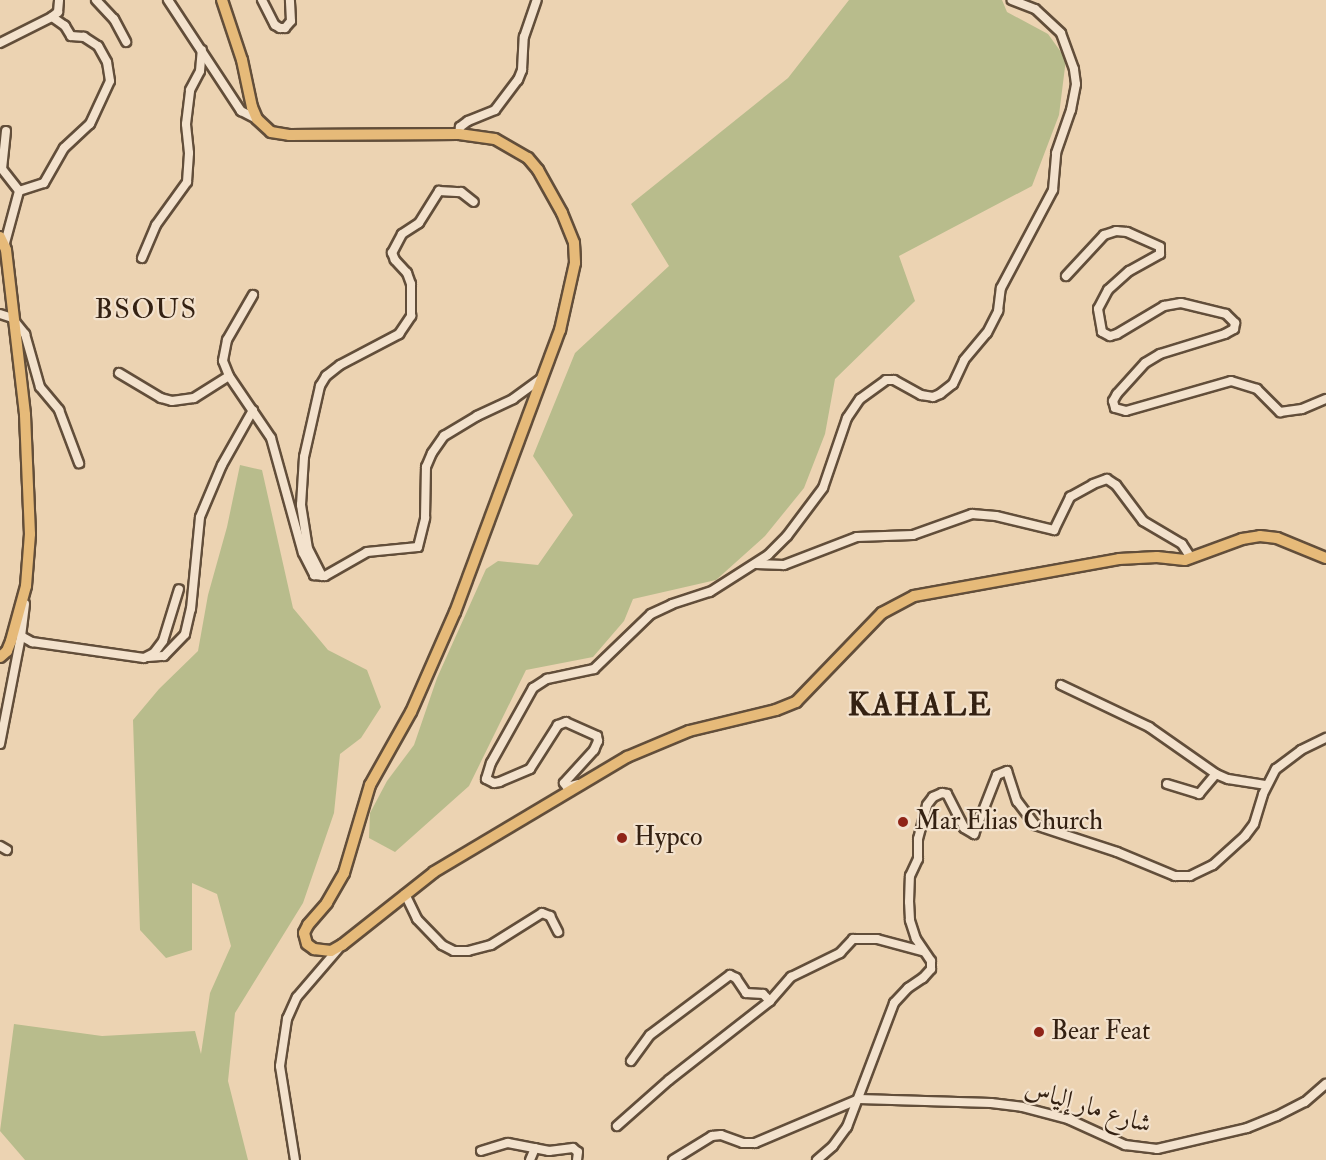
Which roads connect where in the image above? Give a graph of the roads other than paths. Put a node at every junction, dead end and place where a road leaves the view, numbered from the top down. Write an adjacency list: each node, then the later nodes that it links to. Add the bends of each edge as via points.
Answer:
1 (59, 0): 9 (street, via 58,12)
2 (96, 0): 10 (street, via 114,19)
3 (168, 0): 12 (street)
4 (222, 0): 13 (main road)
5 (262, 0): 6 (street, via 275,25 285,28 291,21)
6 (290, 0)
7 (537, 0): 15 (street, via 524,37 518,80 495,110 468,121 460,127)
8 (1012, 0): 33 (street, via 1035,9 1061,33 1074,69 1076,84 1056,153 1053,190 1001,288 998,311 987,333 964,360 953,384 933,397 886,380 860,399 847,418 823,489 780,544)
9 (52, 17): 11 (street); 16 (street, via 72,36 98,46 107,62 110,81 90,124 64,148 44,183)
10 (126, 42)
11 (0, 43)
12 (202, 50): 13 (street, via 241,111); 20 (street, via 200,72 190,90 186,124 187,182 156,225)
13 (257, 119): 15 (main road, via 278,135)
14 (6, 131): 16 (street, via 2,169)
15 (459, 134): 27 (main road, via 495,138 528,158 551,190 574,243 575,263 560,330)
16 (19, 191): 19 (street)
17 (474, 202): 34 (street, via 452,190 439,191 419,223 402,234 392,253 411,284 411,315 399,334 340,365 320,386 304,457 301,505 308,549)
18 (0, 237): 19 (main road)
19 (6, 250): 24 (main road)
20 (142, 258)
21 (1066, 276): 28 (street, via 1104,235 1127,232 1160,247 1160,254 1129,271 1108,290 1098,309 1101,332 1117,334 1164,306 1181,303 1226,314 1235,323 1234,329 1226,334 1160,354 1145,363 1117,394 1115,408 1126,411 1231,381 1257,388 1280,412 1302,409)
22 (253, 295): 26 (street, via 223,350)
23 (0, 314): 24 (street)
24 (12, 318): 30 (street, via 25,334 40,387 59,410); 35 (main road, via 25,415 30,534)
25 (119, 373): 26 (street, via 172,401 194,398)
26 (229, 376): 29 (street)
27 (541, 379): 34 (street, via 513,399 444,436 426,467 425,518 418,547 367,552); 49 (main road, via 455,612 411,712 370,784 344,873 304,933 307,944 314,949 331,951)
28 (1326, 399)
29 (253, 410): 34 (street, via 273,445 303,553 314,575); 39 (street, via 222,465 200,517 192,609 185,634 164,656)
30 (79, 463)
31 (1191, 558): 32 (main road, via 1260,536 1277,538); 33 (street, via 1182,544 1143,521 1107,479 1070,497 1054,530 972,514 913,535 857,537 784,565); 44 (main road, via 1119,559 914,596 882,613 796,702 665,740)
32 (1326, 558)
33 (756, 564): 44 (street, via 710,592 651,614 594,669 547,679 534,688 486,778 494,783 530,769 558,725 566,723 597,736 597,745 564,783 567,787)
34 (322, 576)
35 (26, 586): 37 (street); 38 (main road, via 7,651)
36 (179, 589): 39 (street, via 168,630)
37 (21, 636): 39 (street, via 38,644); 42 (street)
38 (0, 657)
39 (148, 657)
40 (1061, 685): 43 (street, via 1149,727)
41 (1326, 738): 46 (street, via 1283,763)
42 (0, 744)
43 (1216, 774): 45 (street, via 1199,794); 46 (street)
44 (581, 783): 47 (main road, via 434,872)
45 (1167, 784)
46 (1267, 785): 50 (street, via 1254,824 1245,837 1213,865 1190,876 1175,876 1035,825 1017,801 1007,771 997,775 974,834 964,828 947,794 938,794 927,806 910,882 910,920)
47 (405, 894): 48 (street, via 417,919 442,945 454,951 491,945 542,913 550,916); 49 (main road)
48 (558, 932)
49 (342, 945): 58 (street, via 297,997 288,1019 280,1066)
50 (922, 951): 51 (street, via 877,939 853,939 840,953 799,971); 54 (street, via 931,961 931,969 894,1003)
51 (770, 1001): 52 (street, via 763,994 746,993 730,975 650,1035); 55 (street)
52 (632, 1061)
53 (1326, 1084): 54 (street, شارع مار إلياس, via 1305,1102 1247,1128 1157,1149 1125,1145 1068,1119 1022,1107)
54 (859, 1099): 61 (street, via 755,1143 712,1136); 62 (street, via 847,1127)
55 (617, 1126)
56 (535, 1148): 57 (street, via 508,1143); 59 (street); 60 (street, via 576,1149)
57 (481, 1151)
58 (295, 1160)
59 (530, 1160)
60 (577, 1160)
61 (673, 1160)
62 (817, 1160)

